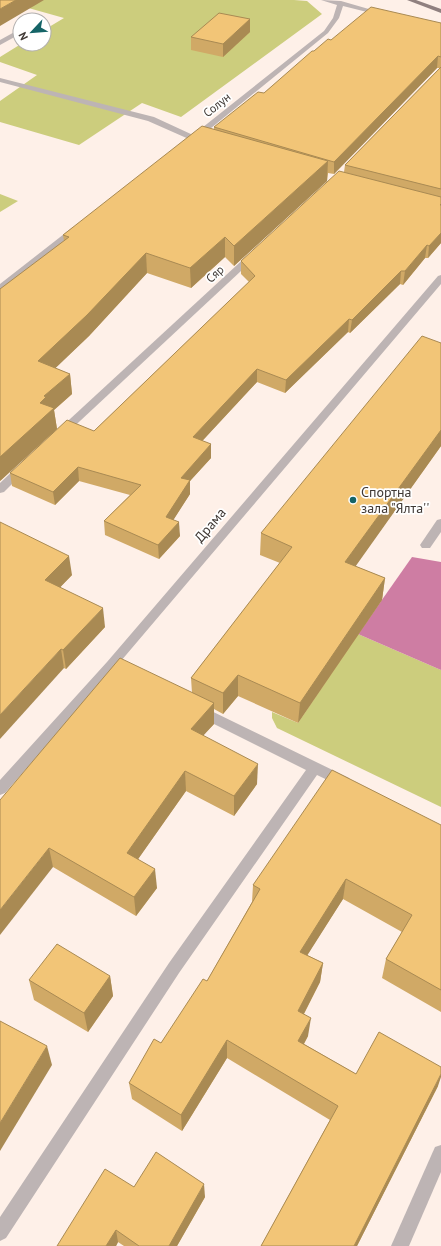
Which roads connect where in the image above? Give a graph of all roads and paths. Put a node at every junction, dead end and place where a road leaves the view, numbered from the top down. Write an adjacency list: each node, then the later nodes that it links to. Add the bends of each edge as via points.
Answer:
1 (324, 0): 3 (street)
2 (410, 0): 4 (main road)
3 (341, 3): 5 (street); 9 (street, Солун, via 336,18 326,32)
4 (441, 11)
5 (390, 15)
6 (12, 36): 7 (street)
7 (0, 43)
8 (0, 80): 9 (street, via 151,118)
9 (191, 140): 10 (street)
10 (217, 144)
11 (81, 225): 14 (street)
12 (260, 248): 16 (street, Сяр)
13 (441, 278): 15 (street, Драма)
14 (0, 288)
15 (436, 293): 21 (street, Драма, via 385,342)
16 (52, 441)
17 (29, 462): 18 (street)
18 (0, 489)
19 (441, 523): 20 (street)
20 (426, 545)
21 (111, 665): 22 (street); 26 (street, Драма)
22 (125, 672)
23 (188, 704): 24 (street)
24 (315, 768): 25 (street); 28 (street, via 174,968)
25 (357, 788)
26 (0, 790)
27 (441, 1153): 29 (street)
28 (0, 1232)
29 (400, 1246)

